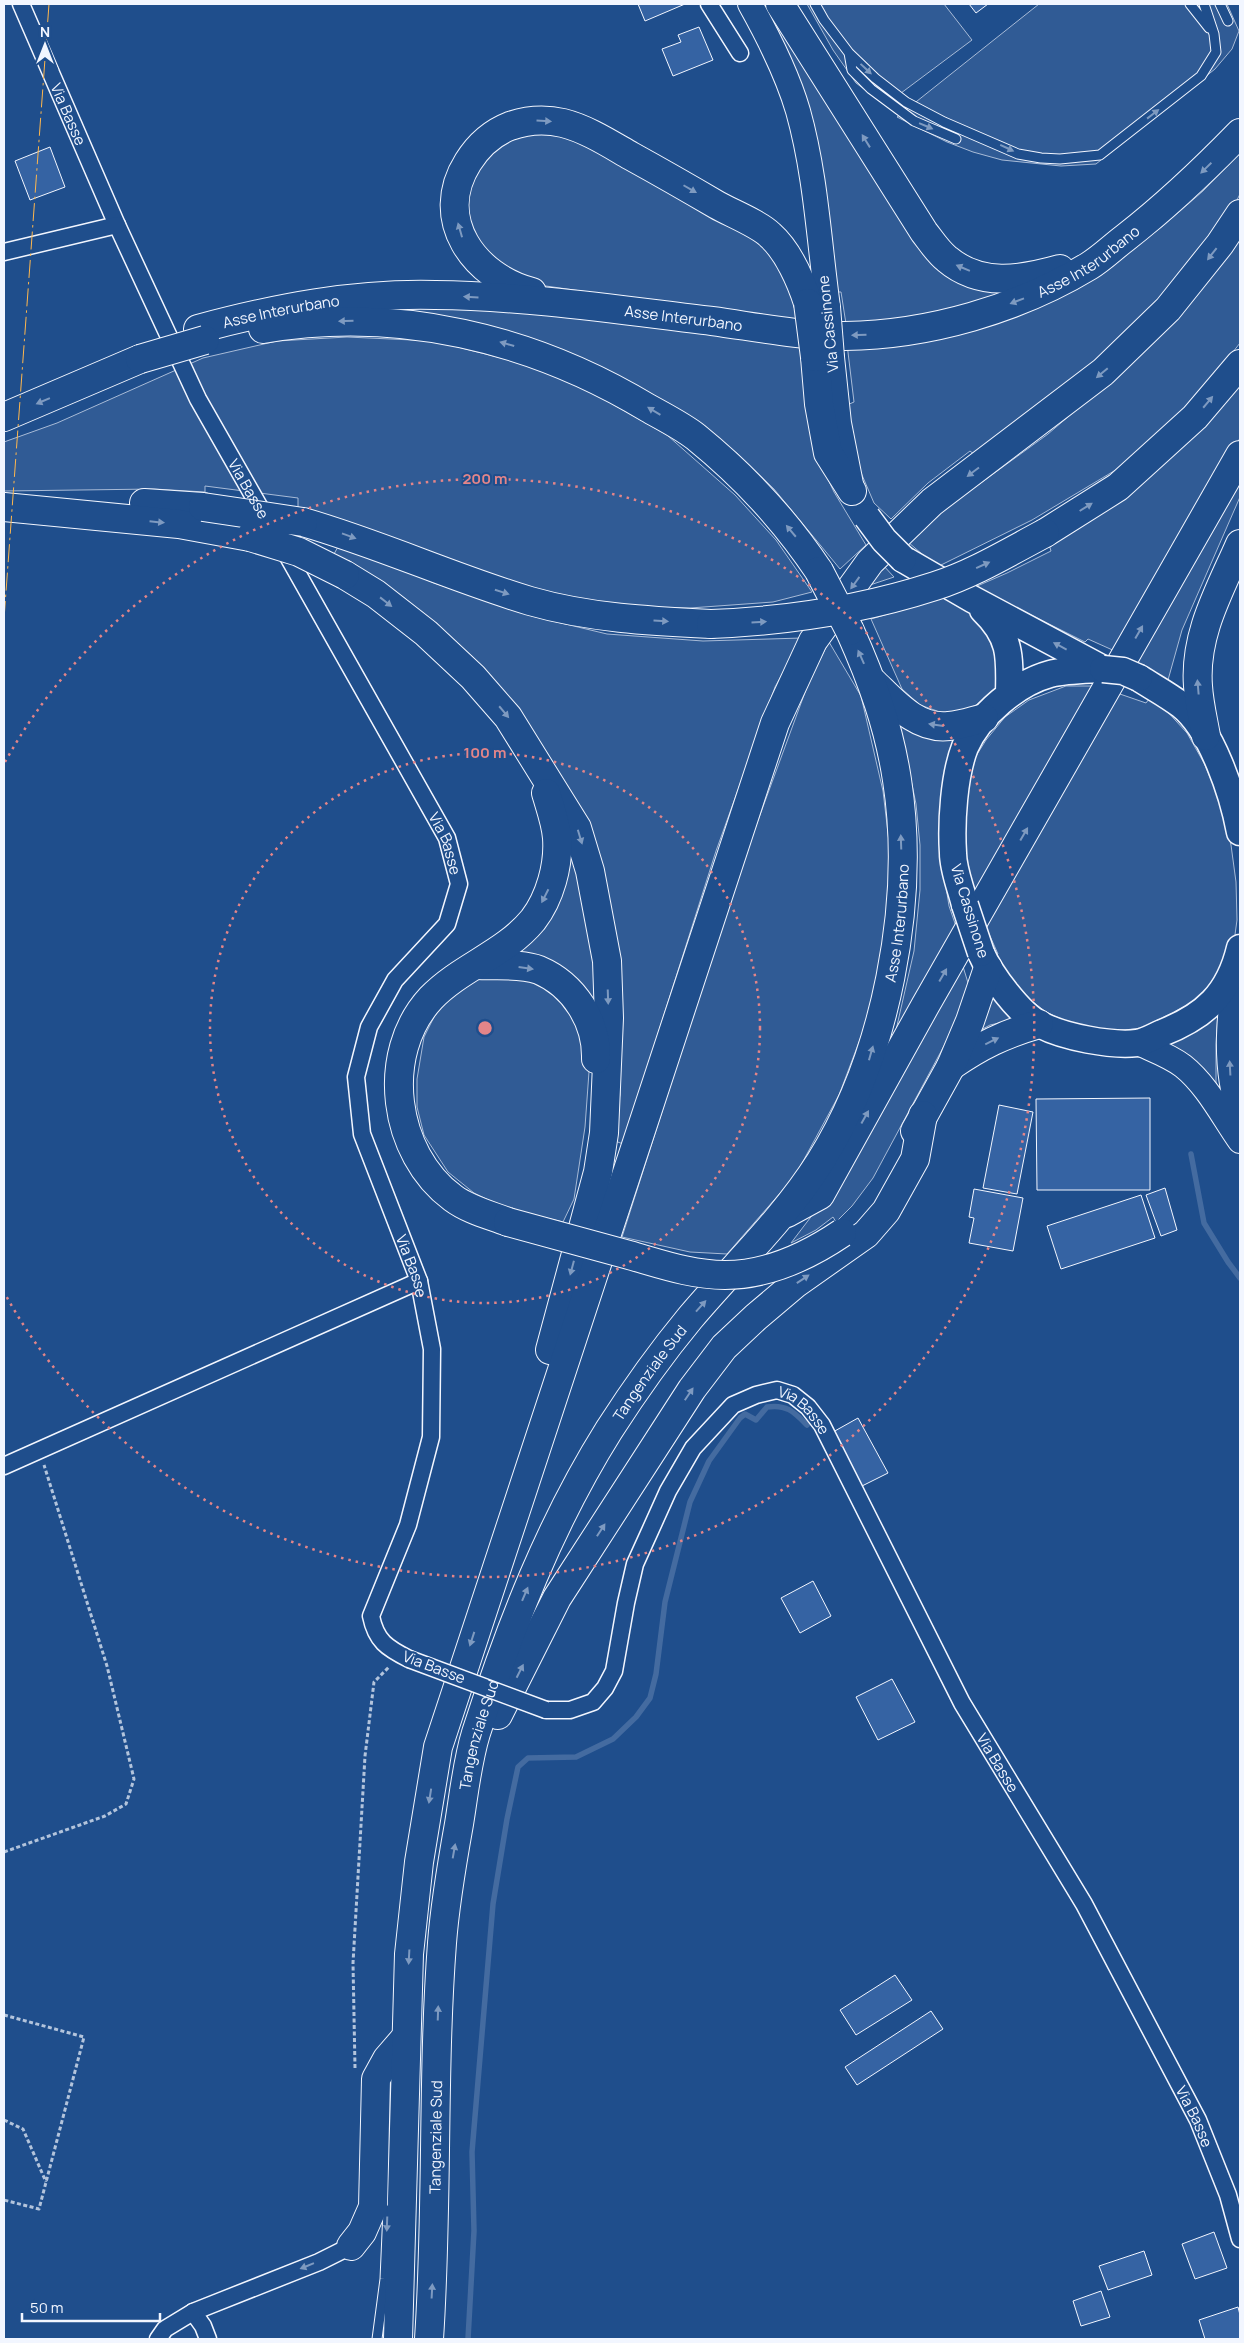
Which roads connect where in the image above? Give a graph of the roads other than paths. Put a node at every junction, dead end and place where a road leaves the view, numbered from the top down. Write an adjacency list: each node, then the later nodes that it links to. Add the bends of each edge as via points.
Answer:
1 (21, 4): 16 (street, Via Basse)
2 (710, 4): 11 (street)
3 (750, 4): 20 (main road, Via Cassinone, via 771,41 798,110 808,154)
4 (780, 4): 17 (highway, one-way to 4, via 1065,268 1034,276 1006,280 961,269 945,258 924,232)
5 (815, 4): 12 (lane)
6 (1190, 4): 10 (lane)
7 (1204, 4): 10 (lane)
8 (1220, 4): 9 (lane)
9 (1228, 21)
10 (1214, 34): 12 (lane, one-way to 10, via 906,102 944,122 1018,154 1072,159 1100,155 1201,76 1216,52)
11 (740, 53)
12 (849, 53): 14 (lane, one-way to 14, via 852,70 871,89 914,121)
13 (1240, 133): 17 (highway, Asse Interurbano, one-way to 17)
14 (956, 139)
15 (1240, 214): 51 (highway, one-way to 51, via 1168,309 1103,372 932,502 870,562 813,640 775,723)
16 (116, 225): 18 (street); 49 (street, Via Basse, via 198,399 447,838 459,884 447,924 396,980 369,1027 356,1077 362,1134)
17 (1138, 228): 19 (highway, Asse Interurbano, one-way to 19, via 1092,264 1022,300 981,314 906,330 868,335 821,335)
18 (4, 252)
19 (584, 305): 20 (highway, one-way to 20, via 501,281 479,263 463,239 456,216 456,200 464,168 490,137 506,128 541,121 572,126 609,143 770,234); 21 (highway, Asse Interurbano, one-way to 21, via 437,295 366,296 291,306)
20 (818, 306): 25 (highway, bridge, via 823,357 819,404 828,453)
21 (202, 334): 23 (highway, Asse Interurbano, one-way to 23, via 108,362 82,384); 31 (highway, Asse Interurbano, one-way to 21, bridge, via 819,571 795,535 766,501 696,437 631,398 544,355 462,333 420,326 366,321)
22 (1240, 364): 26 (highway, one-way to 22, bridge, via 203,507 302,522 531,601 579,612 629,620 711,624 772,621 834,612 937,586 1044,533 1118,487 1195,417)
23 (4, 417)
24 (1240, 454): 47 (highway, one-way to 24, via 820,1195)
25 (852, 491): 29 (main road, Via Cassinone, bridge, via 884,540 903,559)
26 (4, 502)
27 (4, 507): 35 (highway, one-way to 35, bridge, via 179,524 250,537 299,552 376,594 426,633 473,677 508,717)
28 (1240, 544): 34 (highway, one-way to 28, via 1198,686 1201,638)
29 (972, 599): 30 (main road, Via Cassinone, one-way to 29); 32 (main road, Via Cassinone, via 998,624 1006,640 1010,666)
30 (1103, 669): 32 (main road, Via Cassinone, via 1050,674); 34 (main road, Via Cassinone, bridge, via 1123,671 1139,678 1182,706)
31 (873, 682): 33 (highway, one-way to 31, via 949,726 932,726 913,718); 47 (highway, Asse Interurbano, one-way to 31, via 819,1163 848,1110 868,1063 894,953 902,897 898,782)
32 (1009, 693): 33 (main road, Via Cassinone)
33 (984, 718): 39 (main road, Via Cassinone, bridge, via 966,746 957,781 952,854)
34 (1206, 736): 36 (main road, Via Cassinone)
35 (539, 764): 40 (highway, one-way to 40, via 557,837 555,867 548,892 533,919); 48 (highway, one-way to 48, via 577,828 592,880 607,961 609,1018 605,1125 598,1172)
36 (1230, 768): 37 (main road, Via Cassinone)
37 (1240, 832)
38 (1238, 957): 42 (main road, Via Cassinone, via 1213,1003 1187,1023); 45 (main road, Via Cassinone, one-way to 38, via 1230,1077 1228,1037)
39 (984, 961): 41 (main road, Via Cassinone, via 1010,997); 43 (highway, via 970,1021)
40 (478, 965): 44 (highway, bridge, via 454,979 431,999 411,1028 400,1062 398,1097 406,1130 419,1160 436,1182 453,1198 508,1222 687,1271 726,1275 762,1270 795,1260 822,1246 842,1233 866,1210); 48 (highway, one-way to 48, via 538,970 572,993 592,1027 596,1055)
41 (1039, 1024): 42 (main road, Via Cassinone, via 1064,1035); 43 (highway, one-way to 41, via 1009,1033)
42 (1138, 1043): 46 (main road, Via Cassinone, via 1184,1067)
43 (951, 1066): 44 (highway)
44 (923, 1115): 52 (highway, one-way to 44, via 495,1720 557,1598 692,1389 724,1347 756,1316 866,1234 886,1211 915,1159)
45 (1240, 1115)
46 (1240, 1141)
47 (780, 1217): 52 (highway, Tangenziale Sud, one-way to 47, via 519,1609 574,1489 647,1374 688,1320)
48 (584, 1221): 51 (highway, one-way to 51, via 544,1371 513,1466)
49 (419, 1280): 50 (street); 56 (street, Via Basse, bridge, via 432,1349 431,1436 408,1525 372,1616 374,1631 383,1643 402,1656 546,1710 570,1710 594,1702 614,1671 635,1564 668,1491 694,1448 733,1405 777,1390 793,1395 822,1425 962,1703 1084,1904 1198,2120 1228,2195)
50 (4, 1466)
51 (487, 1593): 53 (highway, one-way to 53, via 438,1747 419,1862 409,1954)
52 (474, 1739): 59 (highway, Tangenziale Sud, one-way to 52, via 442,1939 450,1873)
53 (406, 2037): 54 (lane); 57 (highway, via 387,2059 376,2079 372,2207 362,2232); 63 (highway)
54 (395, 2085)
55 (388, 2202): 62 (lane, one-way to 62, via 385,2279)
56 (1240, 2239)
57 (351, 2246): 58 (street, one-way to 58)
58 (193, 2312): 60 (street, via 165,2329); 61 (street)
59 (431, 2334)
60 (158, 2339)
61 (208, 2339)
62 (377, 2339)
63 (398, 2339)

